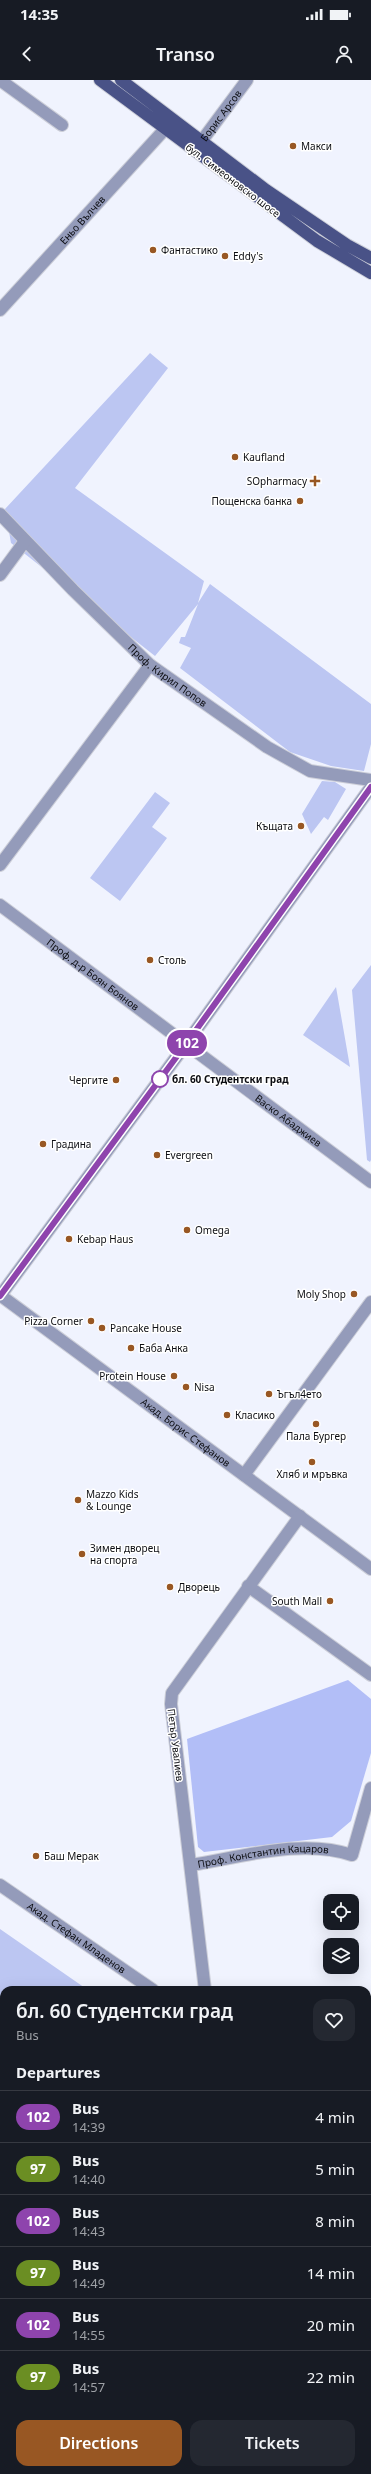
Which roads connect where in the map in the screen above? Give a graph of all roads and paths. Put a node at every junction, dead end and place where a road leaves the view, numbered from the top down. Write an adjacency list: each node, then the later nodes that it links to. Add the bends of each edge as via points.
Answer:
1 (0, 80): 5 (street)
2 (100, 80): 6 (main road, бул. Симеоновско шосе)
3 (122, 80): 7 (main road, бул. Симеоновско шосе)
4 (247, 80): 7 (street, Борис Арсов)
5 (62, 126)
6 (164, 129): 7 (main road, бул. Симеоновско шосе); 10 (street, Еньо Вълчев)
7 (198, 146): 8 (main road, бул. Симеоновско шосе); 9 (main road, бул. Симеоновско шосе, via 316,241)
8 (371, 258)
9 (371, 273)
10 (0, 310)
11 (0, 514): 12 (street, Проф. Кирил Попов)
12 (25, 541): 13 (street); 14 (street, Проф. Кирил Попов)
13 (0, 575)
14 (150, 665): 15 (street, Проф. Кирил Попов, via 267,747 310,771); 17 (street)
15 (371, 780)
16 (371, 787): 19 (street)
17 (0, 865)
18 (0, 905): 19 (street, Проф. д-р Боян Боянов)
19 (186, 1044): 20 (street, Васко Абаджиев); 21 (street)
20 (371, 1182)
21 (0, 1295): 23 (street, Акад. Борис Стефанов)
22 (371, 1302): 23 (street)
23 (244, 1475): 24 (street, Акад. Борис Стефанов)
24 (300, 1516): 25 (street, Акад. Борис Стефанов); 26 (street, Петър Увалиев)
25 (371, 1569)
26 (248, 1586): 27 (street); 29 (street, Петър Увалиев, via 172,1693 171,1704)
27 (371, 1675)
28 (371, 1788): 29 (street, Проф. Константин Кацаров, via 352,1855 336,1849 283,1850)
29 (191, 1865): 32 (street, Петър Увалиев)
30 (0, 1885): 31 (street, Акад. Стефан Младенов)
31 (147, 1986)
32 (205, 1986)

